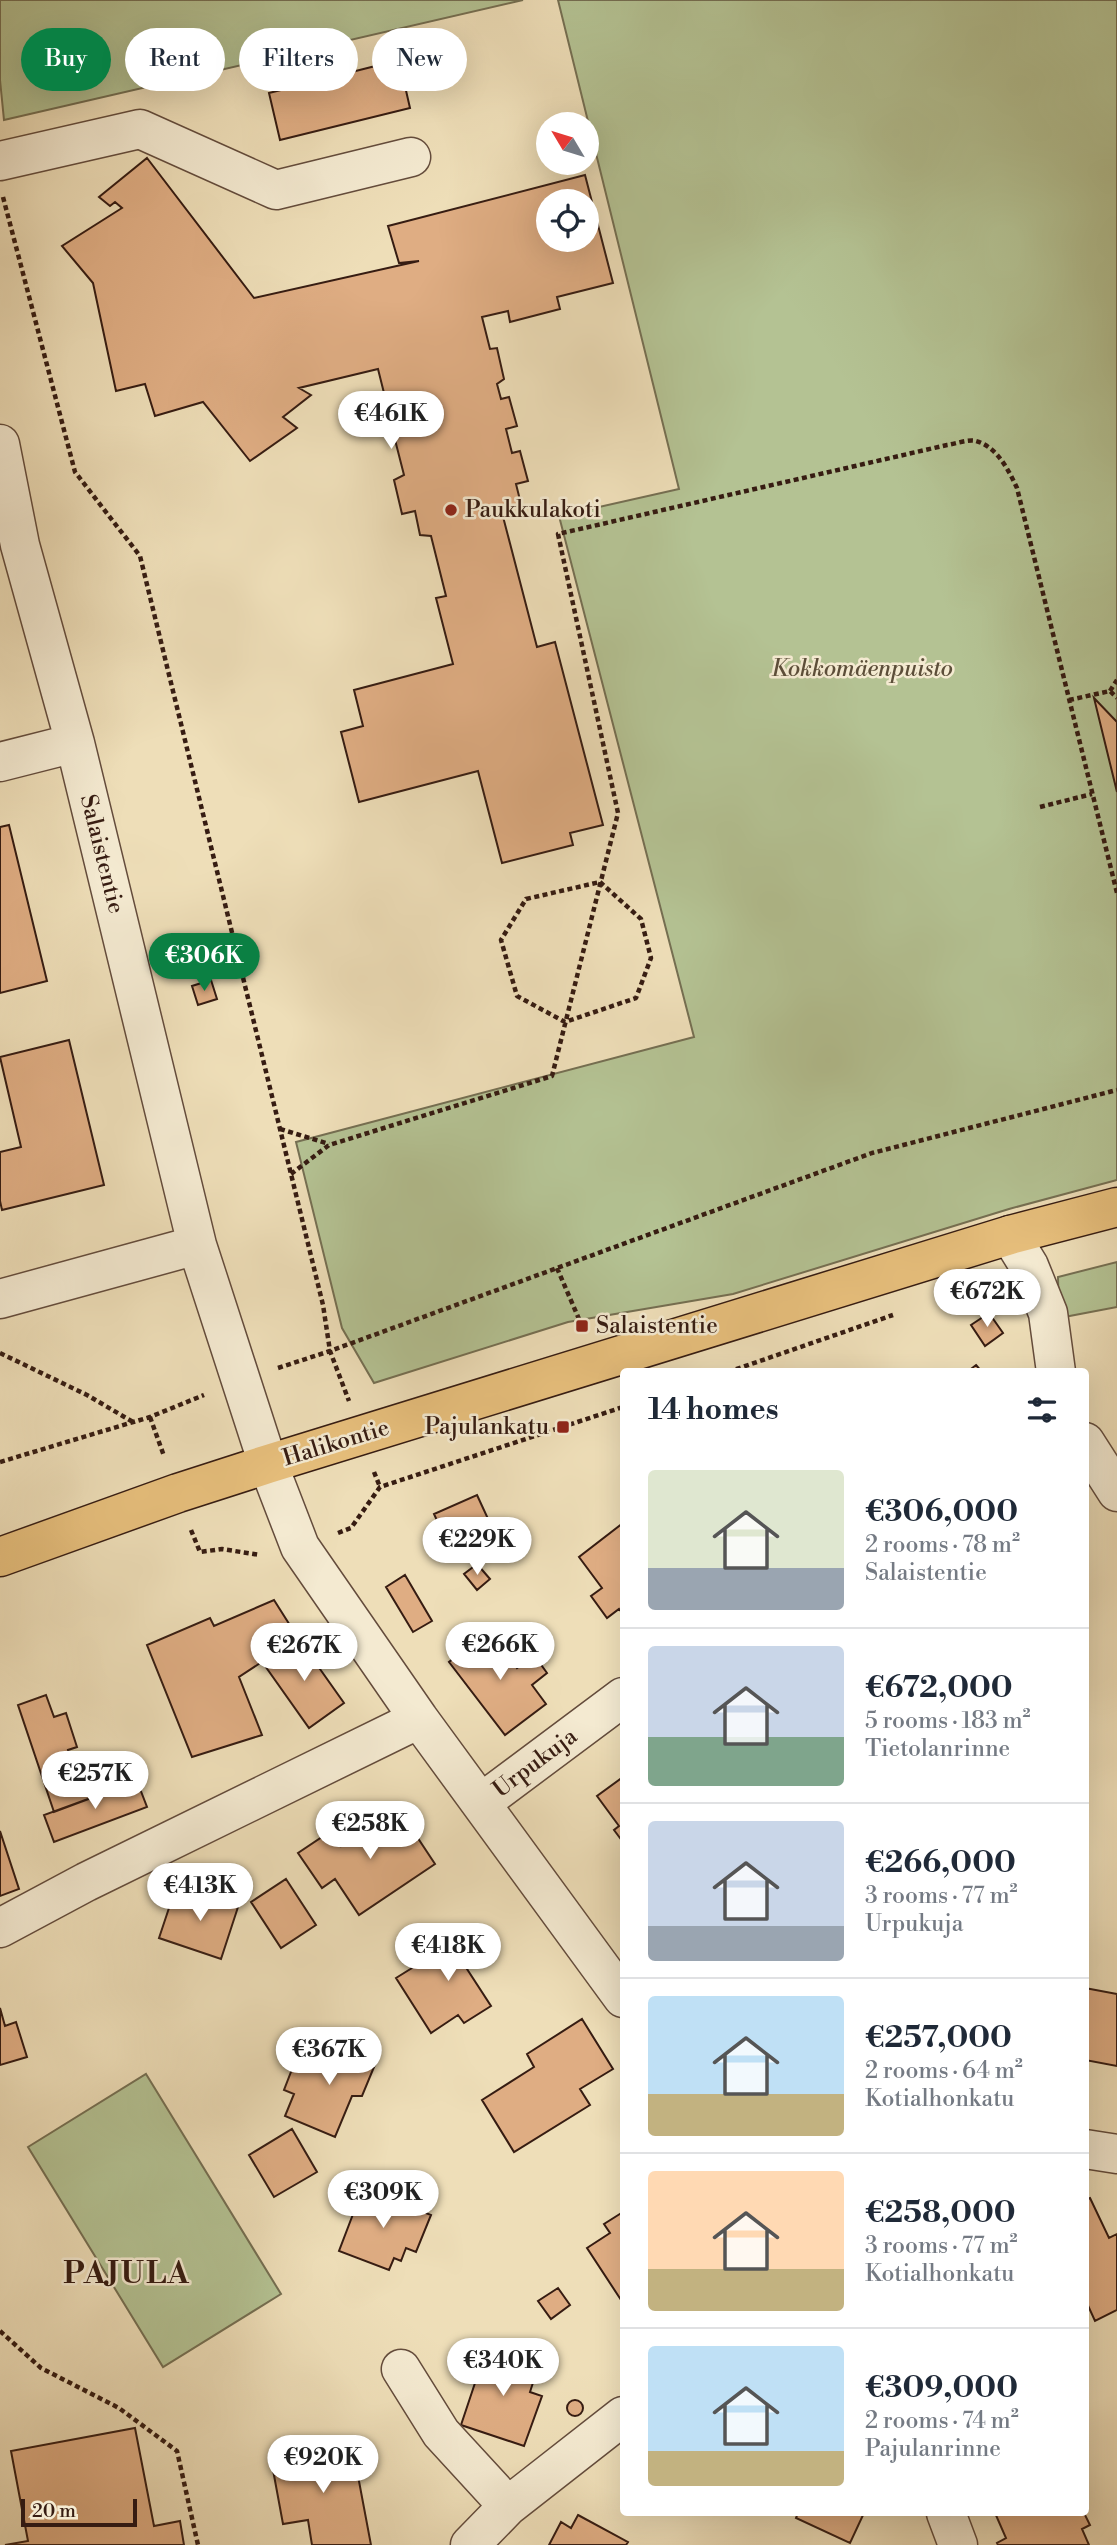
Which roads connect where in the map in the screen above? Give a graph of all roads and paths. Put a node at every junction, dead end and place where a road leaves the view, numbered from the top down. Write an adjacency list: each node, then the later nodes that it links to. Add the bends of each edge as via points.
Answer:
1 (411, 157): 2 (street, via 276,190 140,129)
2 (0, 161)
3 (0, 187): 18 (path, via 75,472 140,556)
4 (0, 444): 5 (street, Salaistentie)
5 (10, 543): 10 (street, Salaistentie)
6 (1117, 680): 7 (path)
7 (1110, 691): 8 (path); 9 (path)
8 (1117, 698)
9 (1069, 701): 12 (path); 14 (path, via 1017,488 995,452 974,440 558,534 618,813)
10 (75, 743): 11 (street); 23 (street, Salaistentie)
11 (0, 762)
12 (1093, 794): 13 (path); 15 (path)
13 (1040, 807)
14 (600, 882): 16 (path); 16 (path, via 641,919 651,958 636,998); 16 (path, via 526,899 501,940 517,996)
15 (1117, 892)
16 (565, 1022): 19 (path, via 552,1076)
17 (1117, 1090): 24 (path, via 872,1153)
18 (280, 1129): 19 (path); 20 (path)
19 (329, 1144): 20 (path)
20 (291, 1174): 27 (path)
21 (1117, 1207): 22 (main road, Halikontie)
22 (1010, 1235): 29 (street, via 1029,1266 1048,1313); 34 (main road, Halikontie)
23 (197, 1245): 25 (street); 30 (street, Salaistentie)
24 (557, 1268): 26 (path); 27 (path)
25 (0, 1300)
26 (582, 1326)
27 (330, 1351): 30 (path); 34 (path)
28 (0, 1353): 33 (path)
29 (1055, 1368)
30 (240, 1380): 32 (path); 37 (street, Salaistentie)
31 (620, 1408): 38 (path)
32 (150, 1417): 33 (path); 40 (path)
33 (134, 1422): 36 (path)
34 (361, 1436): 37 (main road, Halikontie); 38 (path)
35 (1089, 1448): 39 (street)
36 (0, 1462)
37 (268, 1464): 40 (main road, Halikontie); 41 (street)
38 (380, 1487): 41 (path, via 351,1528)
39 (1117, 1492)
40 (178, 1493): 41 (path, via 200,1552 222,1549 272,1558); 42 (main road, Halikontie)
41 (300, 1547): 44 (street)
42 (0, 1557)
43 (620, 1698): 45 (street, Urpukuja)
44 (419, 1719): 45 (street); 46 (street)
45 (481, 1803): 47 (street)
46 (0, 1928)
47 (620, 1994)
48 (1089, 2150): 49 (street)
49 (1117, 2154)
50 (0, 2331): 55 (path, via 41,2368 119,2408 177,2451)
51 (401, 2369): 53 (street, via 441,2433)
52 (620, 2418): 53 (street)
53 (508, 2506): 56 (street)
54 (947, 2516): 57 (street)
55 (198, 2545)
56 (470, 2545)
57 (958, 2545)

